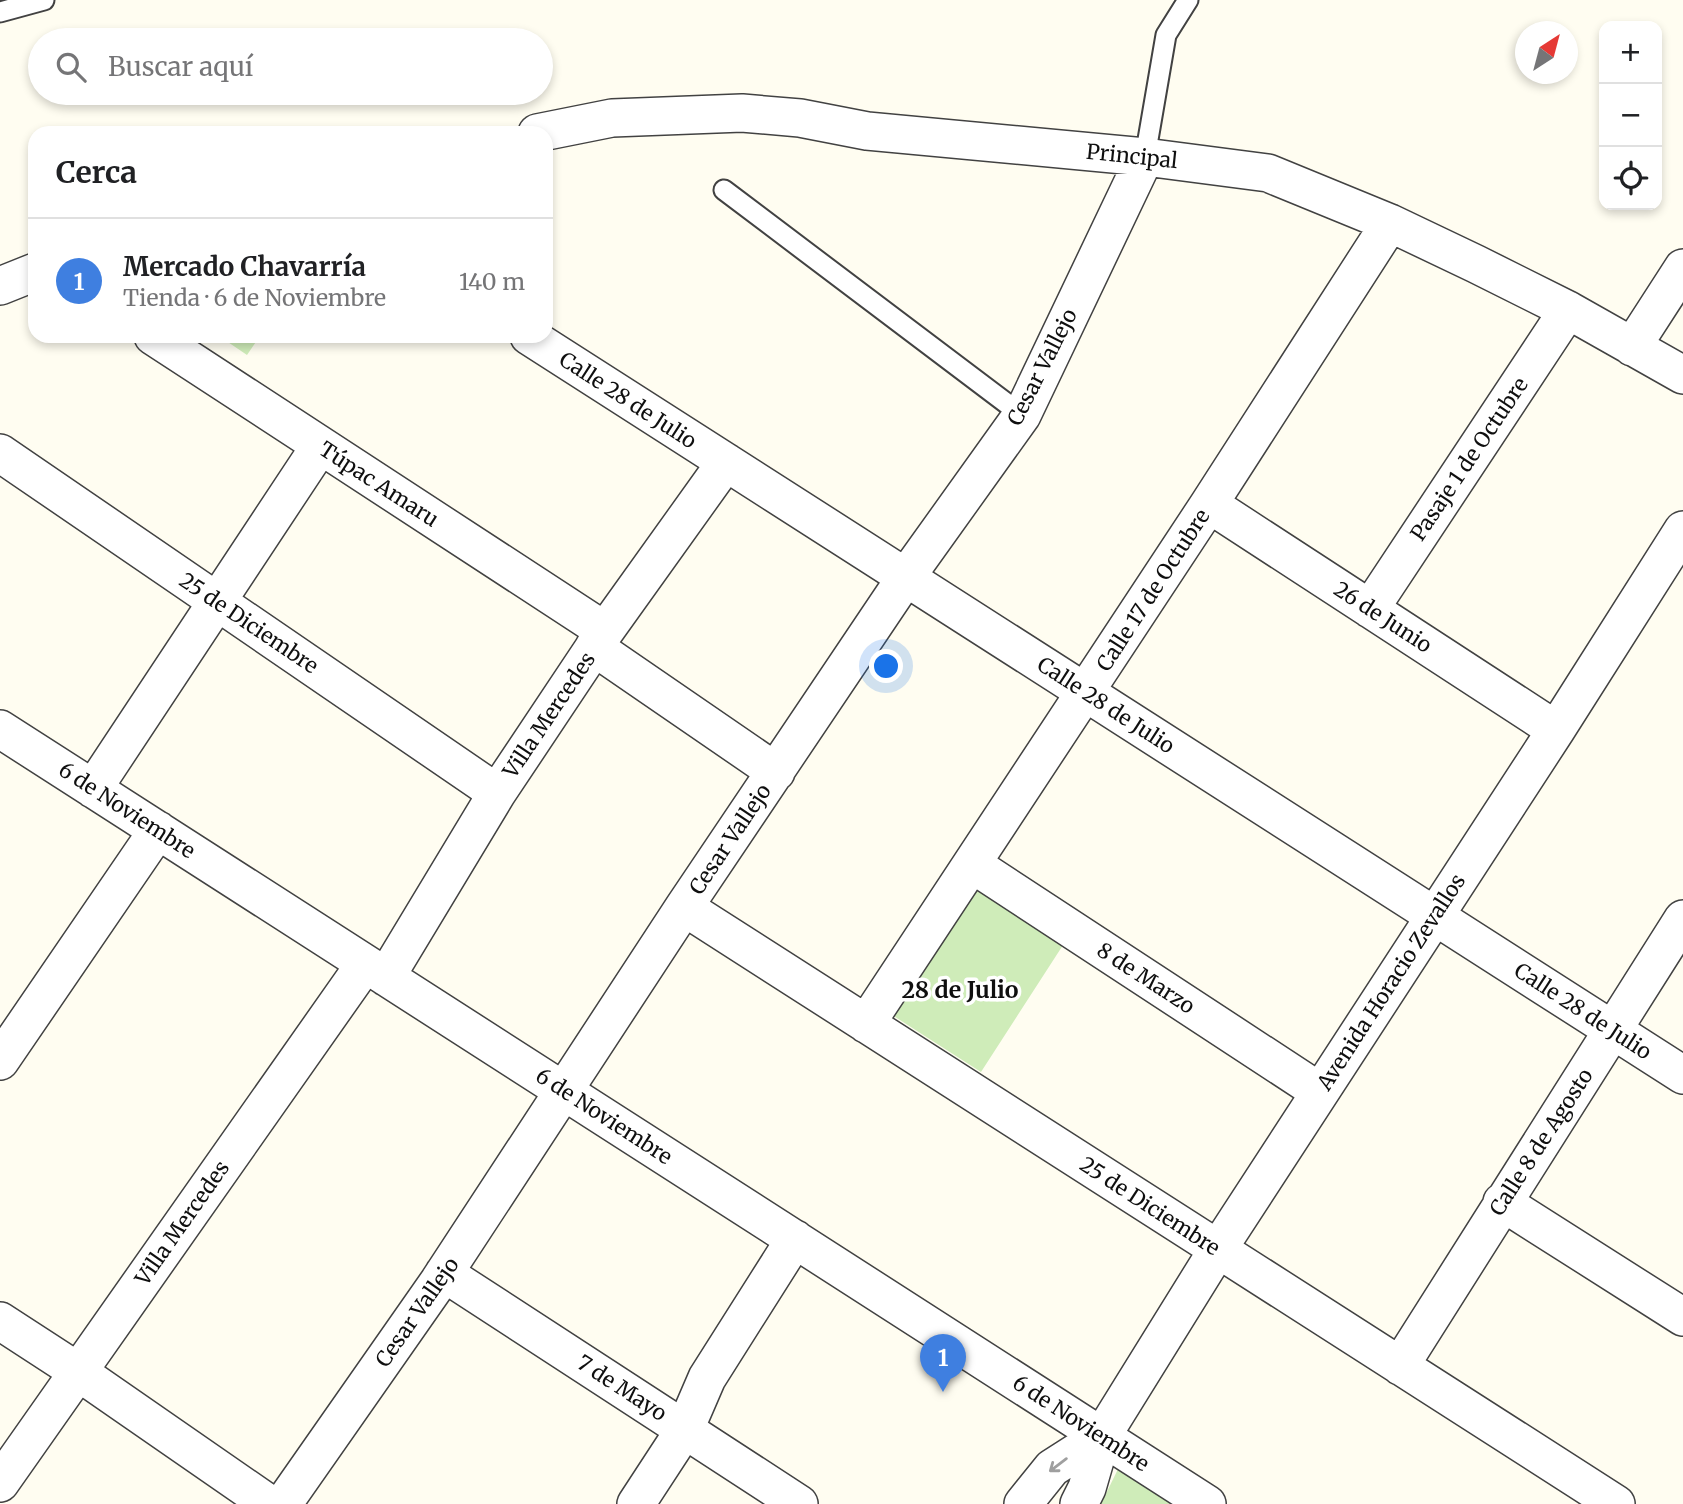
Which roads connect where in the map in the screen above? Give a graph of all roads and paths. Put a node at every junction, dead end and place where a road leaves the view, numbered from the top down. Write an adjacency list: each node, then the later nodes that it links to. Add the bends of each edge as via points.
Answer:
1 (44, 0): 3 (lane)
2 (1188, 0): 5 (lane, via 1166,35)
3 (0, 12)
4 (553, 130): 5 (street, Principal, via 612,118 742,113 867,131)
5 (1145, 157): 7 (street, Principal, via 1268,173); 16 (street, Cesar Vallejo)
6 (724, 190): 16 (lane)
7 (1390, 223): 11 (street, Principal); 20 (street, Calle 17 de Octubre)
8 (1683, 268): 14 (street)
9 (28, 275): 10 (street)
10 (0, 286)
11 (1568, 310): 14 (street, Principal); 24 (street, Pasaje 1 de Octubre)
12 (164, 343): 17 (street, Túpac Amaru)
13 (540, 343): 19 (street, Calle 28 de Julio)
14 (1633, 347): 15 (street, Principal)
15 (1683, 375)
16 (1022, 415): 22 (street, Cesar Vallejo)
17 (320, 446): 23 (street); 25 (street, Túpac Amaru)
18 (0, 453): 23 (street, 25 de Diciembre)
19 (726, 463): 22 (street, Calle 28 de Julio); 25 (street, Villa Mercedes)
20 (1209, 504): 24 (street, 26 de Junio); 26 (street, Calle 17 de Octubre)
21 (1683, 530): 28 (street, Avenida Horacio Zevallos)
22 (906, 577): 26 (street, Calle 28 de Julio); 29 (street, Cesar Vallejo)
23 (217, 601): 30 (street); 31 (street, 25 de Diciembre)
24 (1370, 609): 28 (street, 26 de Junio)
25 (600, 639): 29 (street, Túpac Amaru); 31 (street, Villa Mercedes)
26 (1086, 692): 33 (street, Calle 17 de Octubre); 35 (street, Calle 28 de Julio)
27 (0, 729): 30 (street, 6 de Noviembre)
28 (1556, 730): 35 (street, Avenida Horacio Zevallos)
29 (776, 772): 34 (street, Cesar Vallejo)
30 (93, 789): 32 (street, 6 de Noviembre)
31 (498, 793): 37 (street, Villa Mercedes)
32 (158, 830): 37 (street, 6 de Noviembre); 40 (street)
33 (972, 864): 38 (street, Calle 17 de Octubre); 43 (street, 8 de Marzo)
34 (684, 907): 38 (street, 25 de Diciembre); 42 (street, Cesar Vallejo)
35 (1435, 915): 39 (street, Calle 28 de Julio); 43 (street, Avenida Horacio Zevallos)
36 (1683, 919): 39 (street, Calle 8 de Agosto)
37 (376, 970): 42 (street, 6 de Noviembre); 51 (street, Villa Mercedes)
38 (866, 1024): 46 (street, 25 de Diciembre)
39 (1612, 1029): 41 (street, Calle 28 de Julio); 44 (street, Calle 8 de Agosto)
40 (0, 1061)
41 (1683, 1074)
42 (565, 1091): 45 (street, 6 de Noviembre); 47 (street, Cesar Vallejo)
43 (1320, 1092): 46 (street, Avenida Horacio Zevallos)
44 (1502, 1202): 48 (street); 50 (street, Calle 8 de Agosto)
45 (795, 1239): 52 (street, via 707,1378); 53 (street, 6 de Noviembre)
46 (1218, 1250): 50 (street, 25 de Diciembre); 53 (street, Avenida Horacio Zevallos)
47 (444, 1273): 52 (street, 7 de Mayo); 56 (street, Cesar Vallejo)
48 (1683, 1317)
49 (0, 1321): 51 (street)
50 (1400, 1366): 62 (street, 25 de Diciembre)
51 (77, 1371): 54 (street, Villa Mercedes); 55 (street)
52 (685, 1429): 57 (street); 58 (street, 7 de Mayo)
53 (1102, 1436): 59 (street, Avenida Horacio Zevallos, one-way to 59, via 1052,1468); 60 (street, Avenida Horacio Zevallos); 61 (street, 6 de Noviembre)
54 (0, 1483)
55 (269, 1504)
56 (283, 1504)
57 (636, 1504)
58 (799, 1504)
59 (1023, 1504)
60 (1079, 1504)
61 (1207, 1504)
62 (1616, 1504)

